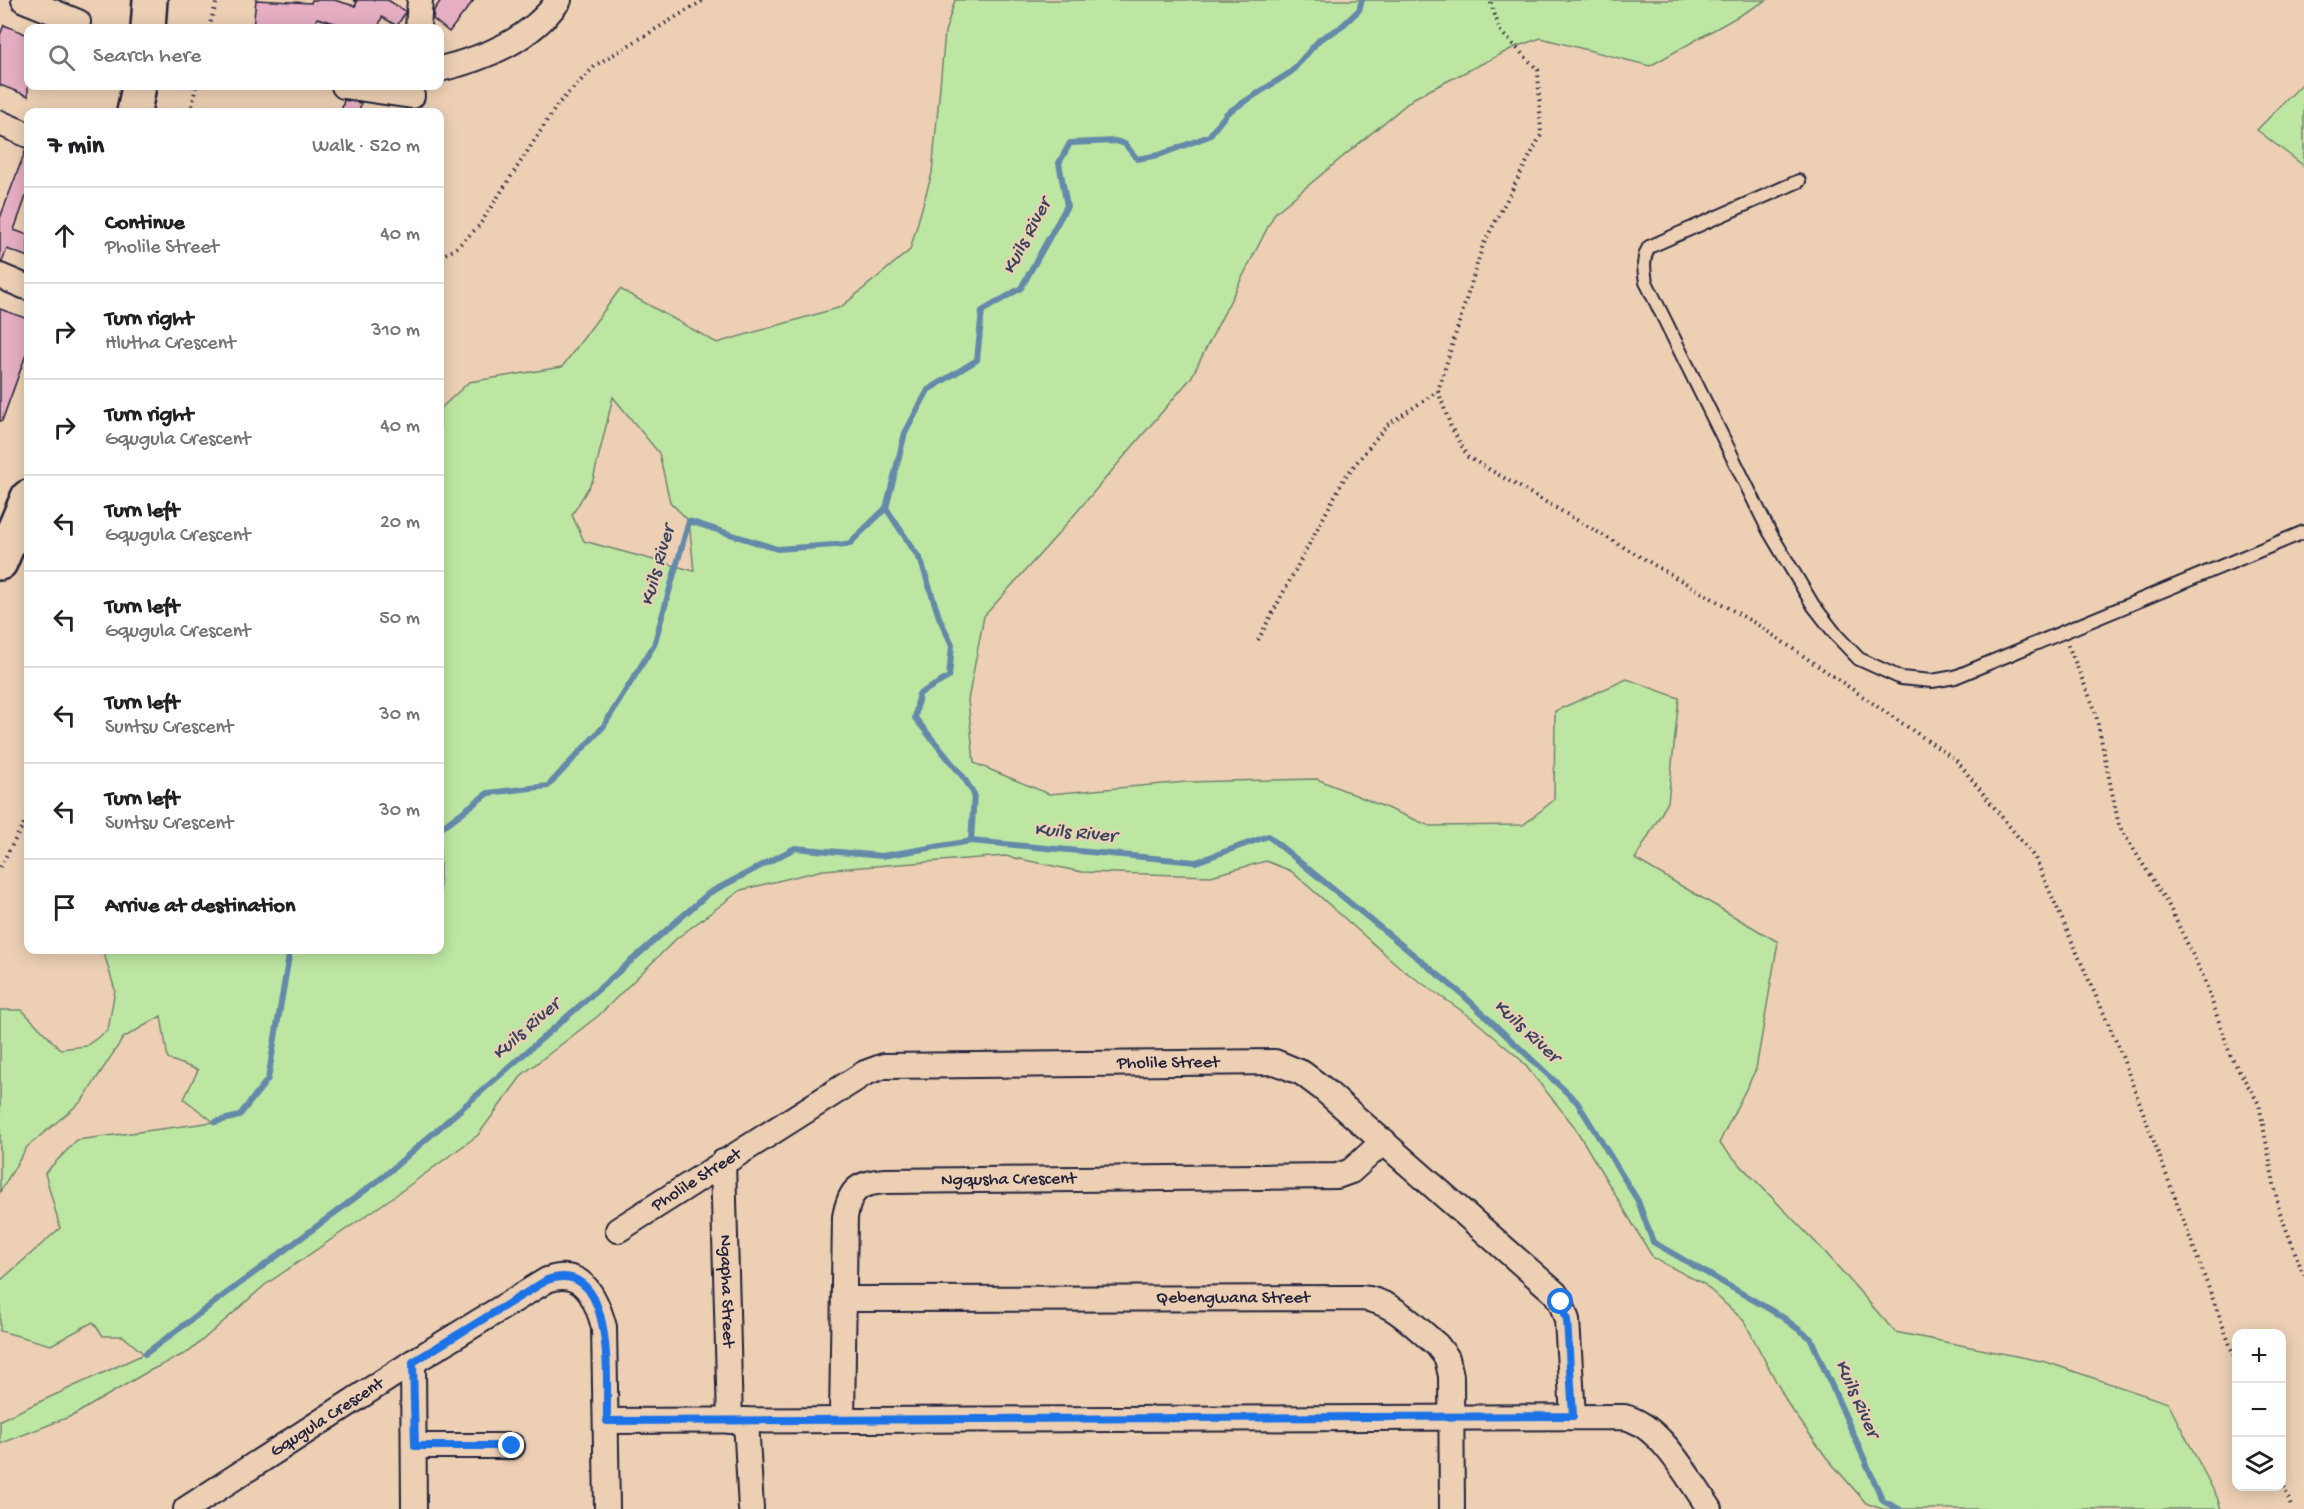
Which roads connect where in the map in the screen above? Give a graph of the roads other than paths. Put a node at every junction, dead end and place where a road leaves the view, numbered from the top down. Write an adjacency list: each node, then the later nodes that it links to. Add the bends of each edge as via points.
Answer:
1 (26, 0): 5 (street)
2 (150, 0): 6 (main road)
3 (420, 0): 7 (street)
4 (559, 0): 8 (street, via 515,42 472,61)
5 (78, 22)
6 (148, 24)
7 (418, 24)
8 (444, 68)
9 (138, 90): 12 (main road)
10 (367, 90): 11 (street)
11 (412, 98)
12 (135, 108)
13 (1799, 181): 17 (lane, via 1649,247 1644,256 1646,282 1769,531 1813,605 1859,658 1901,678 1932,681 1955,677)
14 (0, 276): 15 (street)
15 (24, 286)
16 (24, 506): 18 (main road)
17 (2304, 532)
18 (0, 563)
19 (1384, 1141): 20 (street, Pholile Street, via 1302,1072 1275,1062 893,1064 865,1073); 22 (street, Ngqusha Crescent, via 1351,1171 1337,1176 871,1182 855,1189 848,1203); 24 (street, Pholile Street, via 1548,1285 1561,1302 1567,1320)
20 (723, 1162): 21 (street, Pholile Street); 26 (street, Ngapha Street)
21 (618, 1230)
22 (845, 1299): 25 (street, Qebengwana Street, via 1373,1299 1390,1306 1443,1351 1451,1376); 27 (street, Ngqusha Crescent)
23 (413, 1362): 28 (street, Gqugula Crescent, via 547,1280 565,1276 589,1291 600,1312 605,1341); 29 (street); 31 (street, Gqugula Crescent)
24 (1573, 1416): 25 (street); 36 (street, via 1624,1417 1640,1423 1664,1444)
25 (1453, 1417): 27 (street); 35 (street, Qebengwana Street)
26 (738, 1420): 27 (street); 28 (street); 34 (street, Ngapha Street)
27 (842, 1420)
28 (607, 1421): 33 (street, Gqugula Crescent)
29 (415, 1446): 30 (street); 32 (street)
30 (512, 1446)
31 (188, 1509)
32 (414, 1509)
33 (607, 1509)
34 (751, 1509)
35 (1452, 1509)
36 (1710, 1509)

